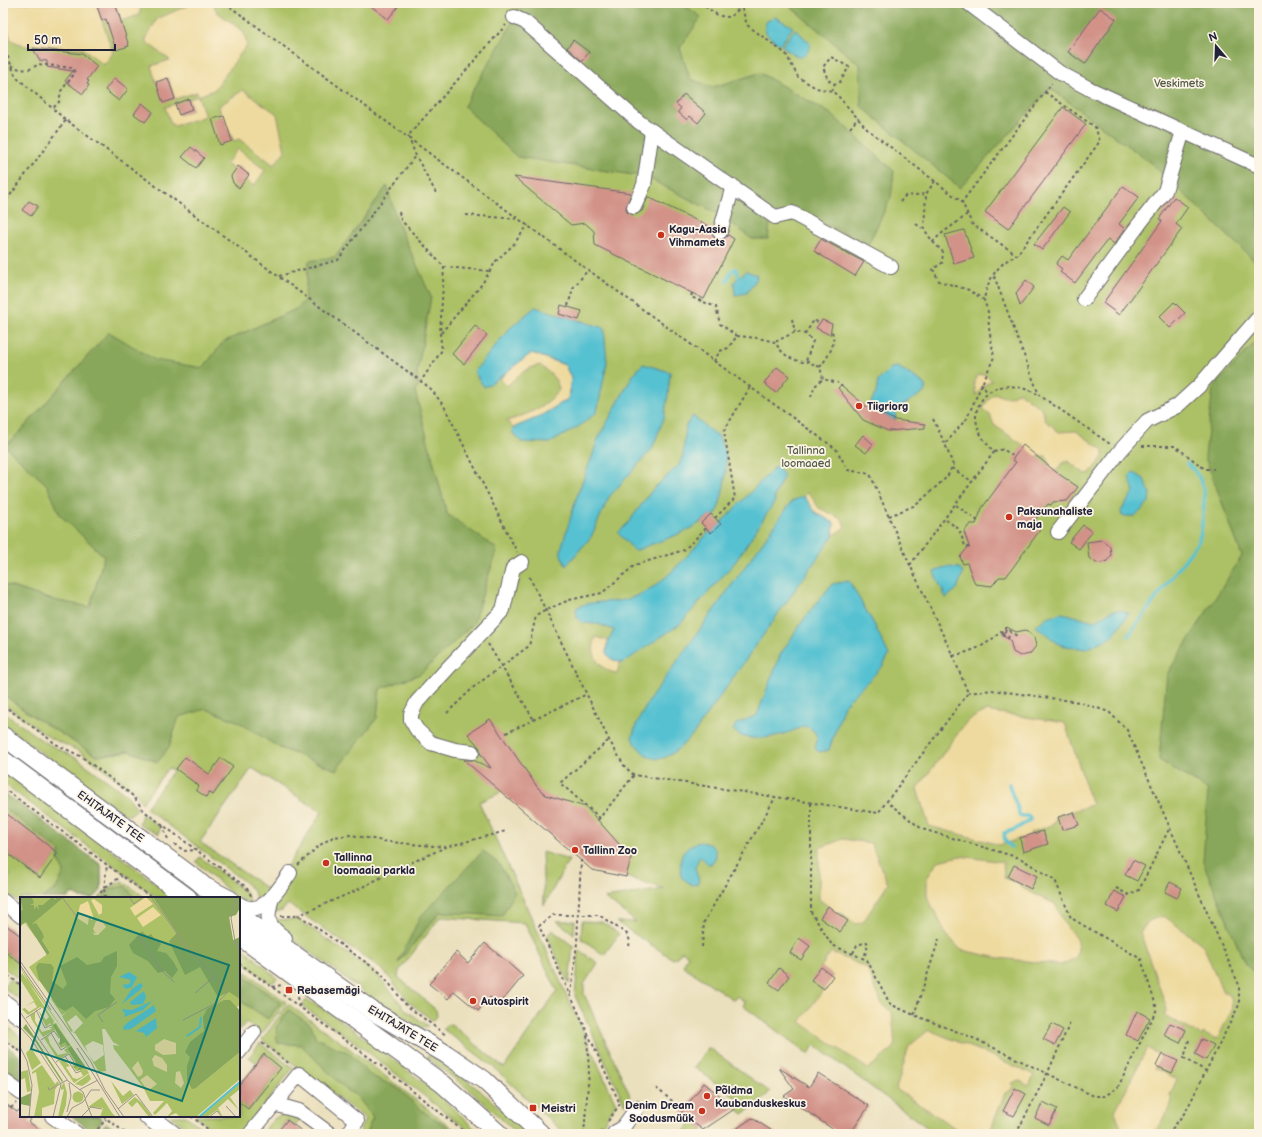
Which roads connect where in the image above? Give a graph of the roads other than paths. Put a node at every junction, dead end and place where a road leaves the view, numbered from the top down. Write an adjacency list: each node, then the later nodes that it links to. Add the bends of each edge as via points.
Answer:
1 (968, 3): 4 (street, via 1060,73)
2 (514, 17): 3 (street, via 525,22)
3 (652, 131): 6 (street); 7 (street, via 644,186)
4 (1183, 131): 5 (street); 10 (street, via 1165,191)
5 (1259, 166)
6 (733, 186): 8 (street); 9 (street, via 775,217 792,213)
7 (634, 207)
8 (720, 232)
9 (891, 267)
10 (1084, 299)
11 (1259, 317): 12 (street, via 1199,386 1177,406 1148,421 1120,451)
12 (1058, 532)
13 (522, 562): 15 (street, via 513,568 503,610 417,702 411,714 411,720 417,730 431,743)
14 (3, 736): 18 (main road, EHITAJATE TEE)
15 (472, 752)
16 (3, 760): 19 (main road, EHITAJATE TEE)
17 (290, 873): 22 (street)
18 (198, 881): 20 (main road, EHITAJATE TEE); 21 (street)
19 (187, 897)
20 (216, 897)
21 (229, 897)
22 (272, 897): 24 (street, via 261,906 250,909); 28 (street, via 268,917 270,926 290,942)
23 (3, 901): 25 (street)
24 (240, 905)
25 (20, 915)
26 (240, 916): 28 (main road, EHITAJATE TEE)
27 (240, 937): 46 (main road, EHITAJATE TEE, via 443,1084)
28 (308, 963): 40 (main road, EHITAJATE TEE, via 374,1012 446,1054 484,1080)
29 (3, 1004): 30 (main road)
30 (20, 1015)
31 (256, 1036): 32 (street)
32 (240, 1051)
33 (3, 1080): 34 (street)
34 (20, 1092)
35 (274, 1104): 43 (street); 44 (street, via 299,1111); 45 (street, via 299,1074 357,1121)
36 (637, 1108): 39 (street)
37 (53, 1117): 41 (street)
38 (149, 1117): 42 (main road)
39 (613, 1130)
40 (540, 1133)
41 (77, 1134)
42 (172, 1134)
43 (250, 1134)
44 (330, 1134)
45 (348, 1134)
46 (499, 1134)

